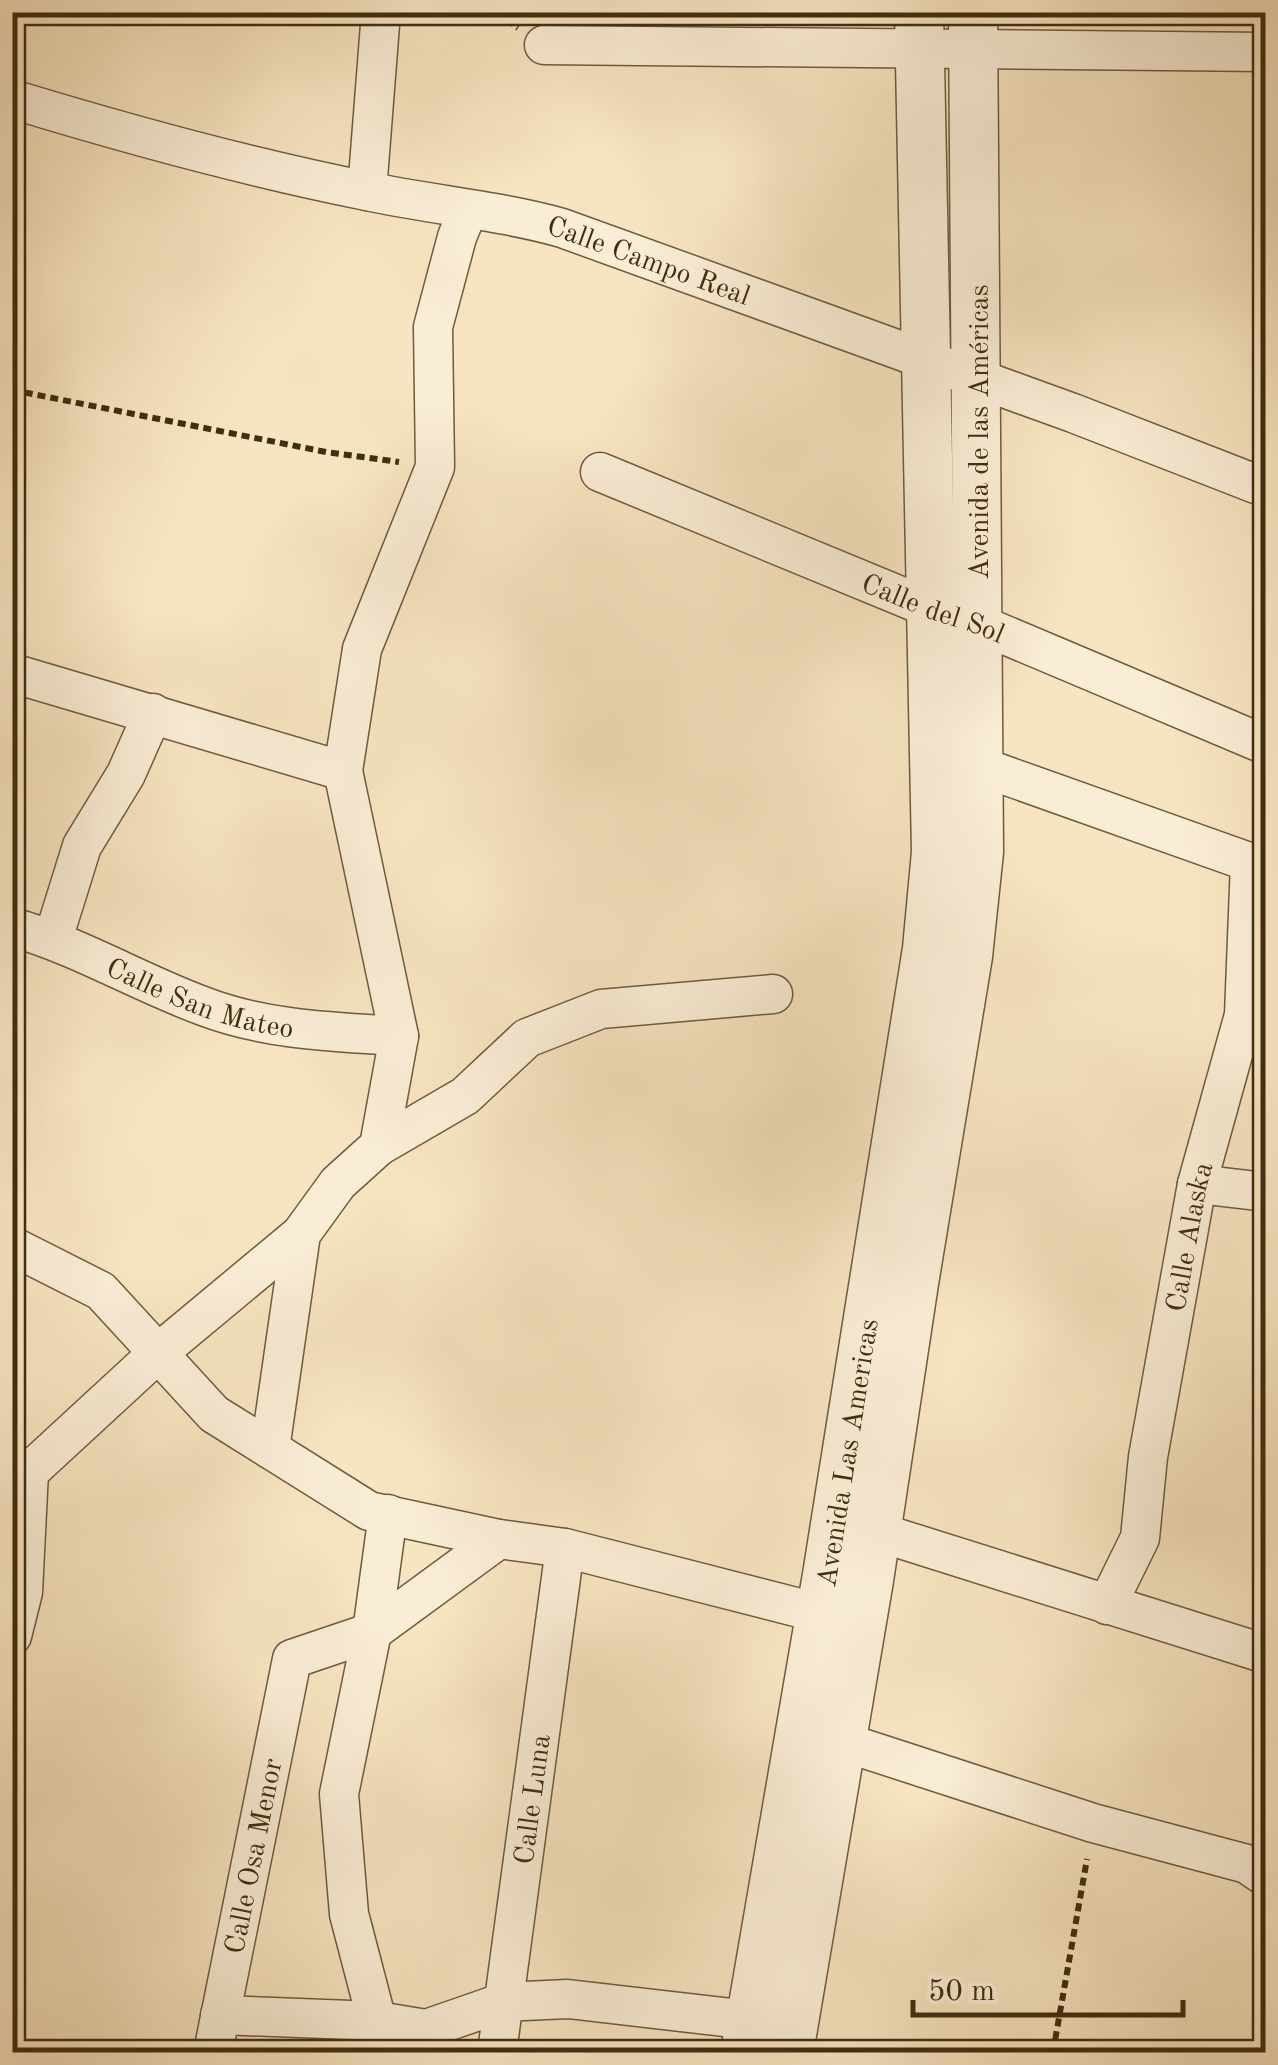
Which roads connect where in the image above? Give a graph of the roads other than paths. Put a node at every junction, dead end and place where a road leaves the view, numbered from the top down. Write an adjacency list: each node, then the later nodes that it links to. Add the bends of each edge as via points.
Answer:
1 (381, 12): 7 (street)
2 (973, 31): 3 (street); 5 (street); 10 (street, Avenida de las Américas)
3 (920, 32): 4 (street); 9 (street, Avenida de las Américas)
4 (544, 46)
5 (1266, 52)
6 (12, 99): 7 (street, Calle Campo Real, via 164,145)
7 (366, 192): 8 (street, Calle Campo Real)
8 (468, 210): 9 (street, Calle Campo Real, via 562,228); 19 (street, via 434,327 435,467 362,649)
9 (926, 362): 10 (street, Calle Campo Real); 13 (street, Avenida de las Américas)
10 (978, 380): 12 (street, Calle Campo Real); 14 (street, Avenida de las Américas)
11 (600, 472): 13 (street, Calle del Sol)
12 (1266, 488)
13 (932, 610): 14 (street, Calle del Sol); 20 (street, Avenida de las Américas)
14 (979, 624): 17 (street, Calle del Sol); 18 (street, Avenida de las Américas)
15 (12, 673): 16 (street)
16 (153, 713): 19 (street); 23 (street, via 82,846)
17 (1266, 745)
18 (979, 766): 20 (street, Avenida de las Américas); 21 (street)
19 (342, 771): 26 (street)
20 (957, 852): 36 (street, Avenida Las Americas, via 968,956); 39 (street, Avenida Las Americas, via 927,949)
21 (1258, 865): 25 (street, Calle Alaska)
22 (12, 927): 23 (street, Calle San Mateo)
23 (54, 939): 26 (street, Calle San Mateo, via 206,1008 296,1030)
24 (773, 994): 27 (street, via 601,1009 528,1038 465,1096)
25 (1255, 1012): 28 (street, Calle Alaska)
26 (399, 1036): 27 (street)
27 (379, 1146): 30 (street, via 338,1184)
28 (1197, 1184): 29 (street); 40 (street, Calle Alaska, via 1140,1538)
29 (1266, 1192)
30 (301, 1234): 32 (street); 33 (street)
31 (12, 1246): 32 (street, via 101,1292)
32 (158, 1353): 33 (street, via 214,1414); 34 (street)
33 (270, 1449): 35 (street, via 368,1511)
34 (21, 1472): 42 (street, via 22,1592)
35 (388, 1514): 37 (street); 41 (street)
36 (875, 1531): 39 (street, Avenida Las Americas); 40 (street)
37 (499, 1539): 38 (street); 41 (street)
38 (566, 1548): 39 (street); 46 (street, Calle Luna)
39 (839, 1589): 44 (street, Avenida Las Americas)
40 (1107, 1605): 43 (street)
41 (372, 1632): 47 (street, Calle Osa Menor, via 292,1658); 48 (street, via 339,1794 350,1914)
42 (12, 1636)
43 (1266, 1654)
44 (821, 1735): 45 (street, via 1093,1823 1246,1864); 49 (street, Avenida Las Americas)
45 (1266, 1877)
46 (504, 2002): 48 (street, via 426,2028); 49 (street, via 568,1999); 51 (street, Calle Luna)
47 (220, 2015): 48 (street); 50 (street, Calle Osa Menor)
48 (377, 2021)
49 (769, 2039)
50 (213, 2052)
51 (497, 2052)

